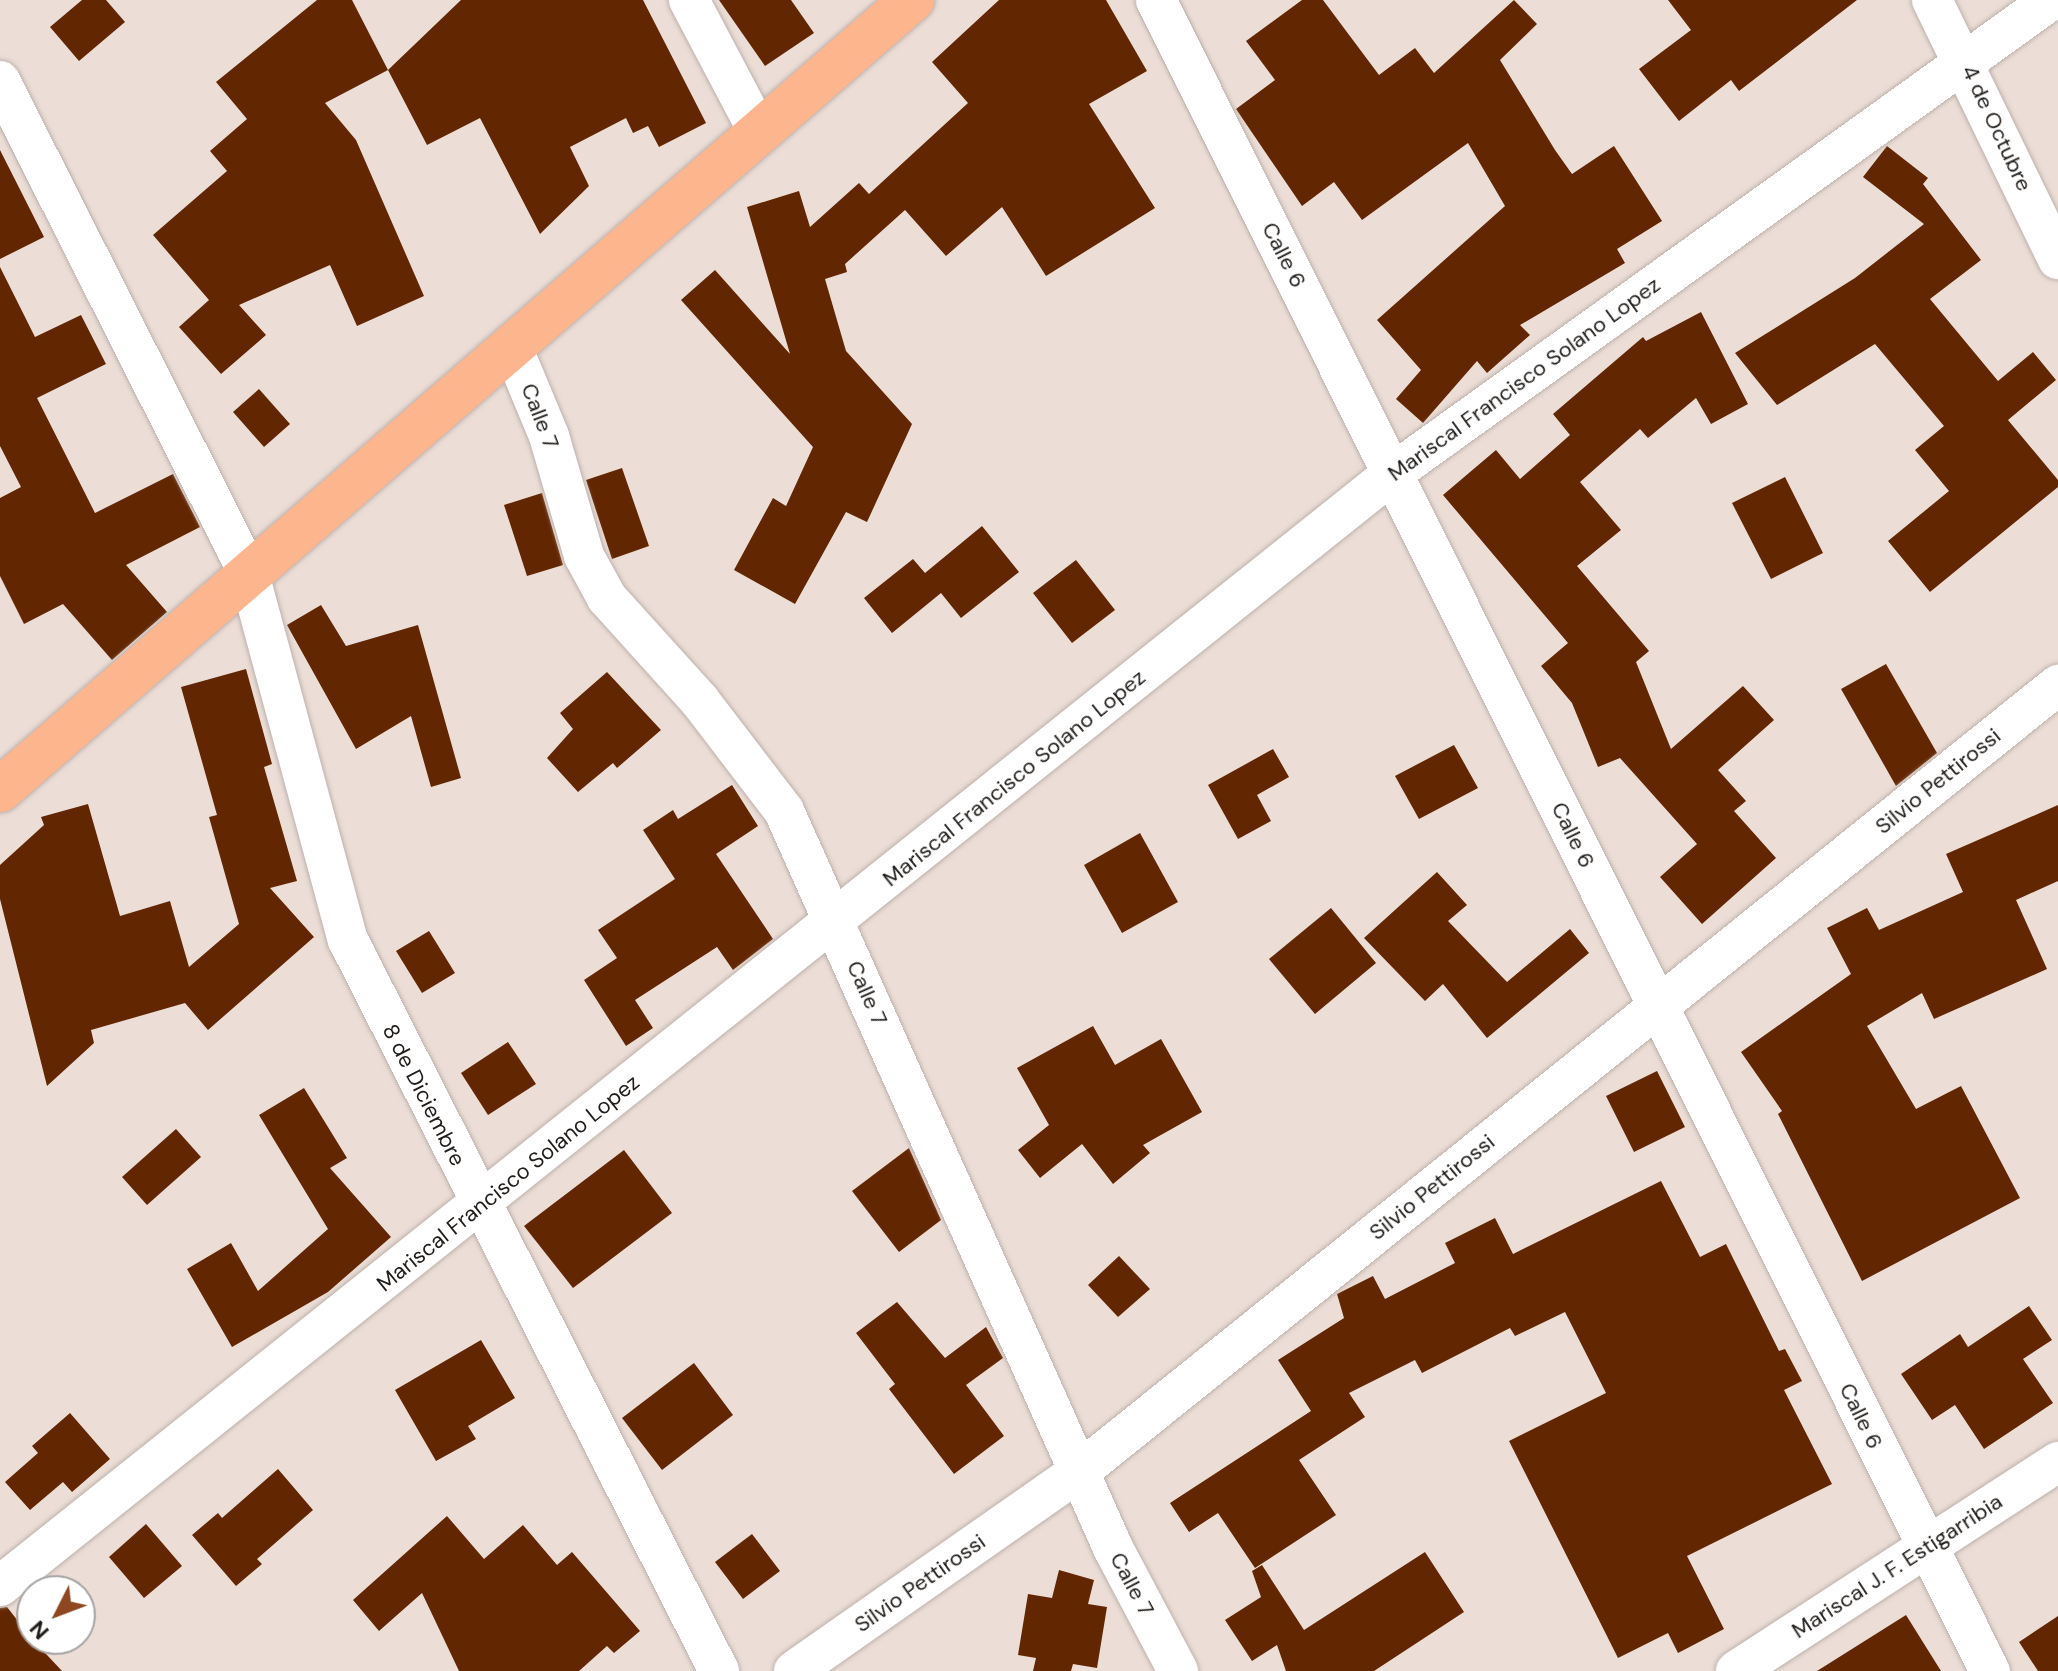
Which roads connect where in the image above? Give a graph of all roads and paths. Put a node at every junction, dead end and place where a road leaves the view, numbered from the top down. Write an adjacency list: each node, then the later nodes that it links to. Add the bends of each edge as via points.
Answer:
1 (689, 0): 8 (street)
2 (912, 0): 8 (main road)
3 (1156, 0): 11 (street, Calle 6)
4 (1932, 0): 6 (street, 4 de Octubre)
5 (2051, 0): 6 (street, Mariscal Francisco Solano Lopez)
6 (1966, 61): 9 (street, 4 de Octubre); 11 (street, Mariscal Francisco Solano Lopez)
7 (0, 81): 12 (street, 8 de Diciembre)
8 (759, 133): 10 (main road)
9 (2058, 259)
10 (512, 347): 12 (main road); 15 (street, Calle 7, via 549,436 584,556 607,598 700,701 784,811)
11 (1393, 473): 15 (street, Mariscal Francisco Solano Lopez); 16 (street, Calle 6)
12 (249, 574): 14 (main road); 17 (street, 8 de Diciembre, via 348,940)
13 (2058, 685): 16 (street, Silvio Pettirossi)
14 (0, 790)
15 (836, 922): 17 (street, Mariscal Francisco Solano Lopez); 19 (street, Calle 7)
16 (1657, 1005): 19 (street, Silvio Pettirossi); 20 (street, Calle 6)
17 (481, 1206): 21 (street, Mariscal Francisco Solano Lopez); 22 (street, 8 de Diciembre)
18 (2058, 1462): 20 (street, Mariscal J. F. Estigarribia)
19 (1080, 1471): 23 (street, Silvio Pettirossi); 24 (street, Calle 7, via 1113,1548)
20 (1926, 1547): 25 (street, Mariscal J. F. Estigarribia); 26 (street, Calle 6)
21 (0, 1586)
22 (719, 1671)
23 (794, 1671)
24 (1178, 1671)
25 (1736, 1671)
26 (1990, 1671)

